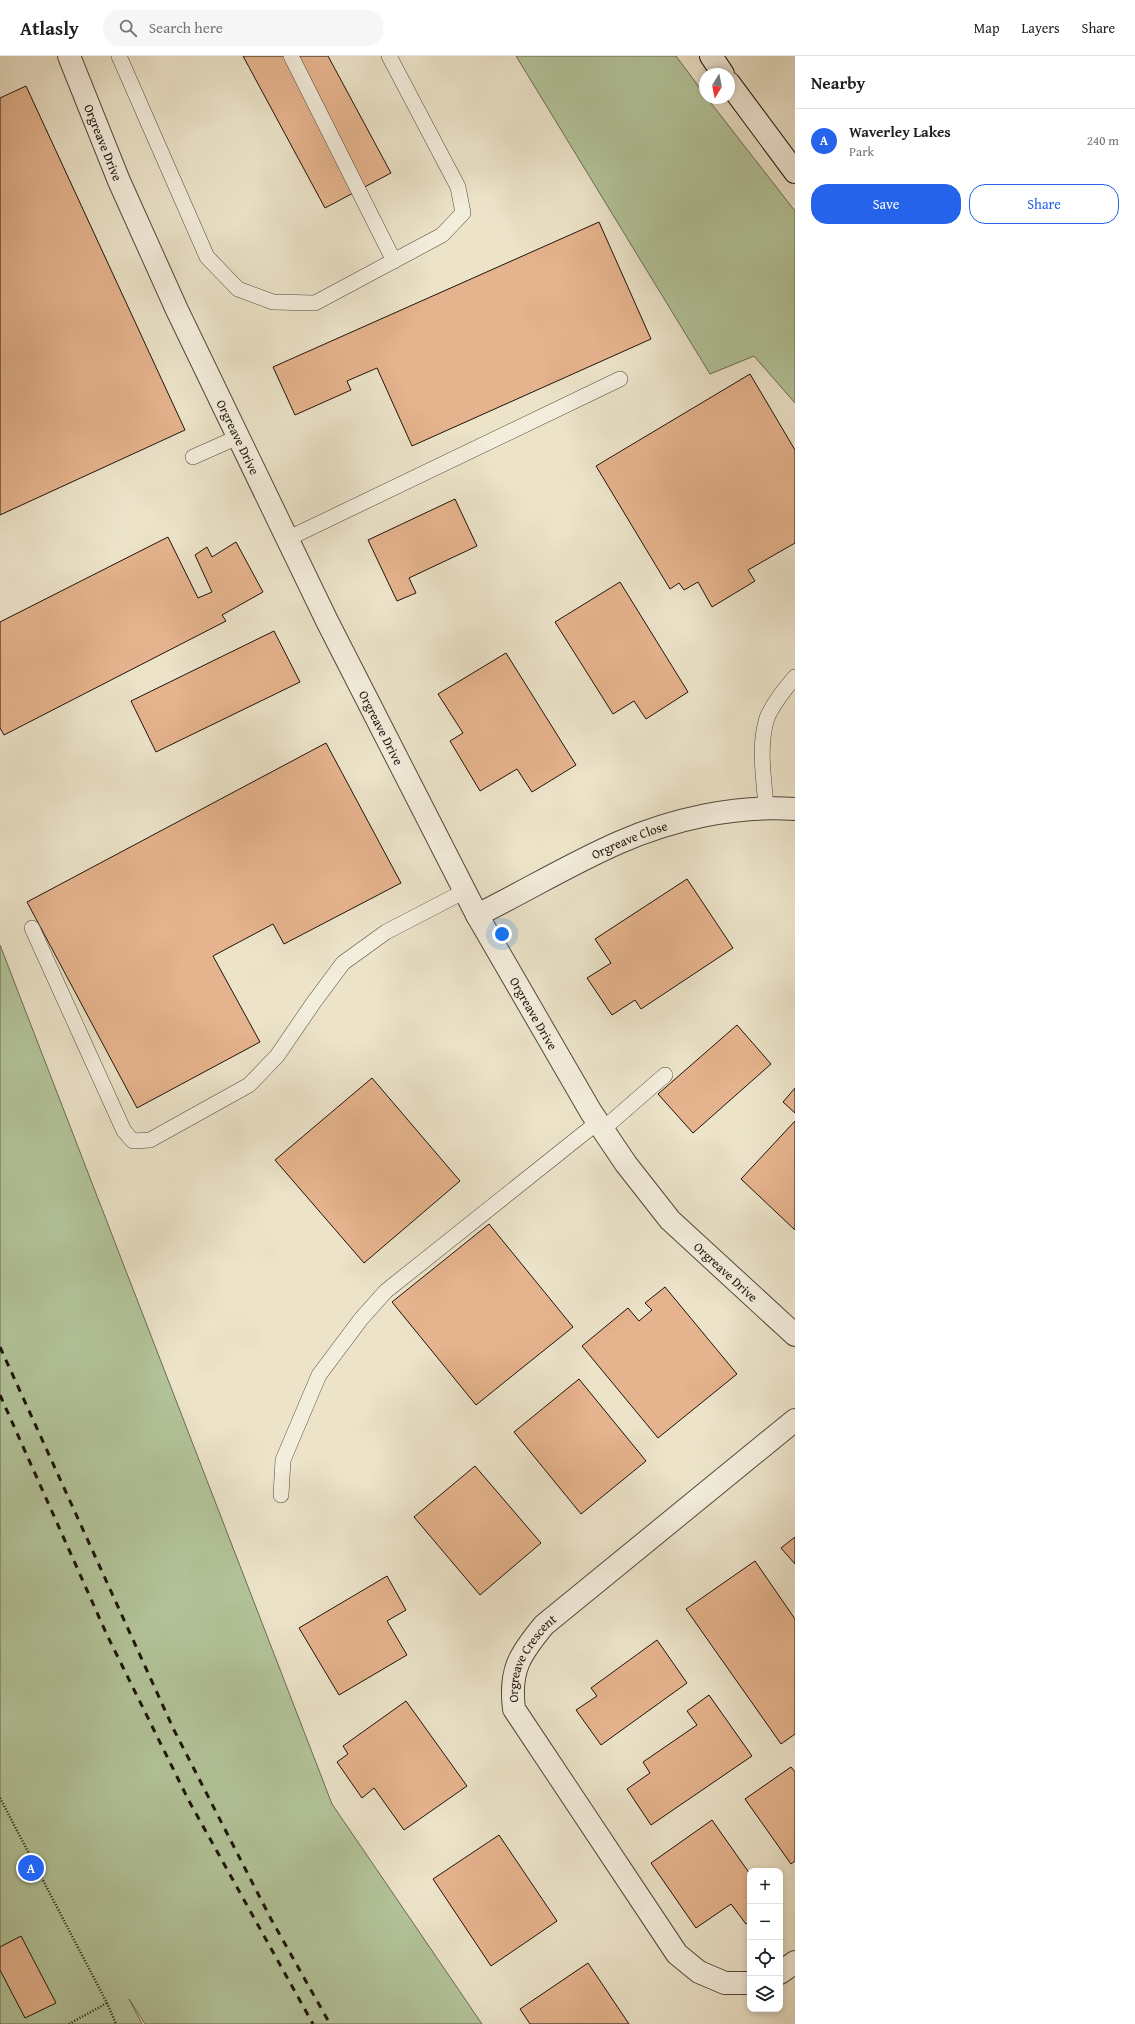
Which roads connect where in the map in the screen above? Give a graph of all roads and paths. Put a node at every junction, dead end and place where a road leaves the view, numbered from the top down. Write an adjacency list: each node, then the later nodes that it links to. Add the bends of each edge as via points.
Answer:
1 (69, 56): 11 (street, Orgreave Drive, via 119,181)
2 (119, 56): 9 (lane, via 207,257 238,289 273,302 315,303)
3 (291, 56): 9 (lane)
4 (390, 56): 9 (lane, via 458,187 463,213 442,235)
5 (711, 56): 6 (street)
6 (719, 68)
7 (735, 91): 8 (street)
8 (795, 172)
9 (394, 261)
10 (620, 379): 13 (lane)
11 (238, 437): 12 (lane); 13 (street, Orgreave Drive)
12 (193, 457)
13 (287, 538): 17 (street, Orgreave Drive)
14 (795, 677): 15 (lane, via 782,692 767,718 762,748)
15 (766, 807): 16 (street, Orgreave Close); 18 (street, Orgreave Close, via 667,825 618,843)
16 (795, 809)
17 (465, 891): 18 (street, Orgreave Drive); 19 (lane, via 386,932 343,963 277,1056 249,1085 150,1140 133,1141 124,1132)
18 (477, 915): 21 (street, Orgreave Drive)
19 (32, 928)
20 (665, 1075): 21 (lane)
21 (600, 1126): 22 (street, Orgreave Drive, via 670,1220); 24 (lane, via 386,1291 360,1318 319,1375 283,1460)
22 (795, 1335)
23 (795, 1420): 28 (street, Orgreave Crescent, via 544,1625 528,1645 515,1668 512,1689 514,1709 677,1954 699,1972 725,1983)
24 (281, 1495)
25 (0, 1798): 29 (path)
26 (795, 1962): 27 (street)
27 (783, 1971)
28 (747, 1983)
29 (107, 2003): 30 (path); 31 (path)
30 (69, 2024)
31 (116, 2024)

